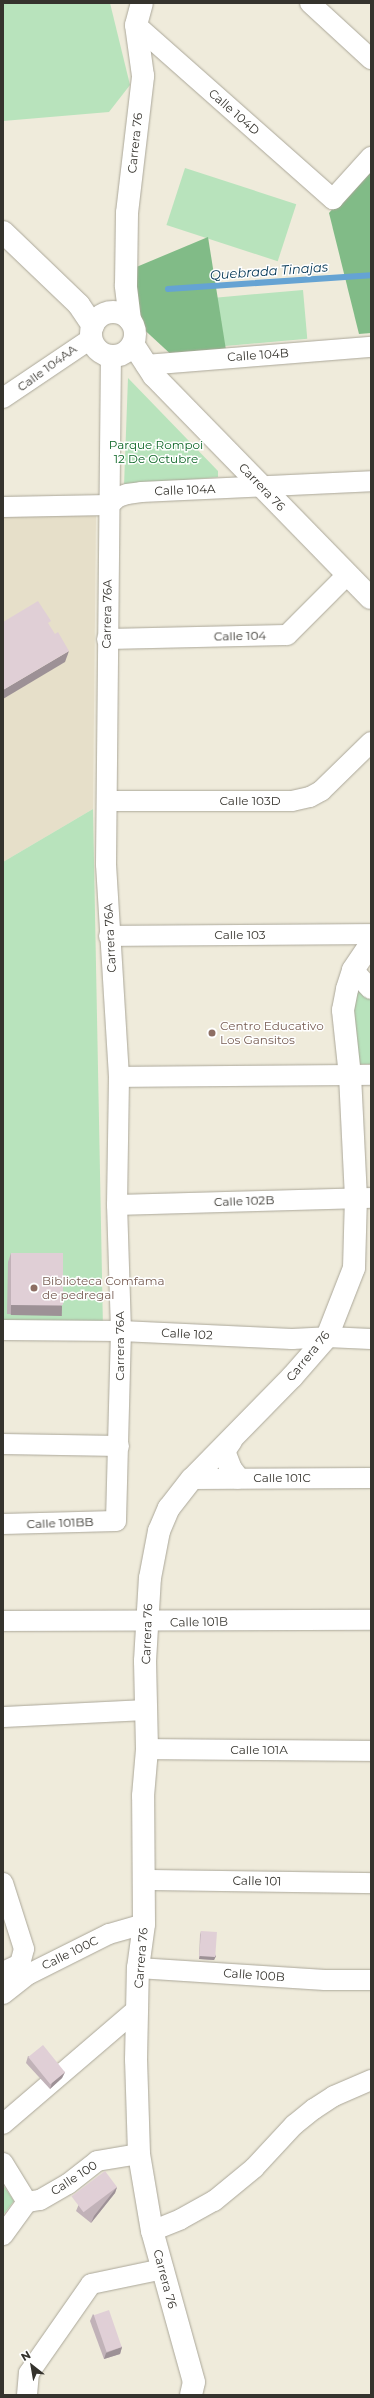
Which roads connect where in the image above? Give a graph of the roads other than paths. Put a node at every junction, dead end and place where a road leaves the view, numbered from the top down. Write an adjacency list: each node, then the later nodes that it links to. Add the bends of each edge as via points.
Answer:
1 (142, 3): 3 (street, Carrera 76)
2 (310, 3): 4 (street)
3 (136, 25): 5 (street, Calle 104D, via 333,199); 7 (street, Carrera 76, via 143,76 127,213)
4 (371, 59)
5 (371, 158)
6 (5, 233): 9 (street, via 49,278)
7 (126, 285): 8 (street, Carrera 76); 9 (street, Carrera 76)
8 (130, 320): 9 (street, via 121,313); 11 (street, via 135,331)
9 (99, 323): 11 (street, via 98,350); 13 (street, Calle 104AA)
10 (371, 347): 12 (street, Calle 104B)
11 (121, 351): 12 (street, Carrera 76); 18 (street, Carrera 76A)
12 (150, 371): 14 (street, Carrera 76)
13 (3, 398)
14 (235, 460): 16 (street, Carrera 76); 17 (street, via 234,478)
15 (371, 481): 16 (street, Calle 104A)
16 (261, 486): 17 (street, Calle 104A); 20 (street, Carrera 76)
17 (226, 489): 18 (street, Calle 104A, via 126,494)
18 (109, 505): 19 (street); 22 (street, Carrera 76A)
19 (3, 507)
20 (348, 574): 21 (street, Carrera 76); 22 (street, Calle 104, via 287,635)
21 (371, 598)
22 (106, 639): 24 (street, Carrera 76A)
23 (371, 742): 24 (street, Calle 103D, via 321,791 310,797 292,801)
24 (107, 801): 26 (street, Carrera 76A)
25 (371, 934): 26 (street, Calle 103)
26 (109, 936): 31 (street, Carrera 76A)
27 (371, 943): 28 (street, Carrera 76)
28 (353, 970): 29 (street); 30 (street, Carrera 76, via 343,1010)
29 (371, 989)
30 (360, 1076): 31 (street); 32 (street, Carrera 76)
31 (119, 1077): 33 (street, Carrera 76A)
32 (364, 1198): 33 (street, Calle 102B); 36 (street, Carrera 76, via 354,1268)
33 (117, 1205): 35 (street, Carrera 76A)
34 (3, 1330): 35 (street, Calle 102)
35 (121, 1331): 36 (street, Calle 102, via 292,1339); 40 (street, Carrera 76A)
36 (327, 1337): 37 (street, Calle 102); 38 (street, Carrera 76)
37 (371, 1339)
38 (231, 1441): 41 (street, Carrera 76); 42 (street, via 224,1451 231,1469)
39 (3, 1444): 40 (street)
40 (119, 1446): 44 (street, Carrera 76A)
41 (192, 1478): 42 (street, Calle 101C); 48 (street, Carrera 76, via 169,1508 160,1531 150,1578)
42 (238, 1478): 43 (street, Calle 101C)
43 (371, 1478)
44 (116, 1521): 45 (street, Calle 101BB)
45 (3, 1524)
46 (371, 1620): 48 (street, Calle 101B)
47 (3, 1621): 48 (street, Calle 101B)
48 (146, 1622): 49 (street, Carrera 76)
49 (146, 1710): 50 (street); 51 (street, Carrera 76)
50 (3, 1717)
51 (147, 1749): 52 (street, Calle 101A); 53 (street, Carrera 76, via 143,1796)
52 (371, 1751)
53 (144, 1880): 55 (street, Calle 101); 56 (street, Carrera 76)
54 (3, 1883): 57 (street, via 24,1949)
55 (371, 1883)
56 (144, 1924): 58 (street, Carrera 76); 60 (street, Calle 100C, via 109,1934 29,1974)
57 (11, 1968)
58 (138, 1968): 59 (street, Calle 100B, via 325,1980); 61 (street, Carrera 76)
59 (371, 1980)
60 (3, 1994)
61 (137, 2009): 63 (street); 64 (street, Carrera 76)
62 (371, 2080): 67 (street, via 334,2096 294,2124 254,2168 214,2201)
63 (3, 2124)
64 (139, 2154): 66 (street, Calle 100, via 97,2161 68,2184 40,2200); 67 (street, Carrera 76)
65 (3, 2163): 66 (street)
66 (27, 2202): 68 (street)
67 (152, 2231): 69 (street, Carrera 76)
68 (3, 2235)
69 (163, 2269): 70 (street, via 91,2284 29,2373); 71 (street, Carrera 76, via 194,2382)
70 (26, 2395)
71 (192, 2395)

